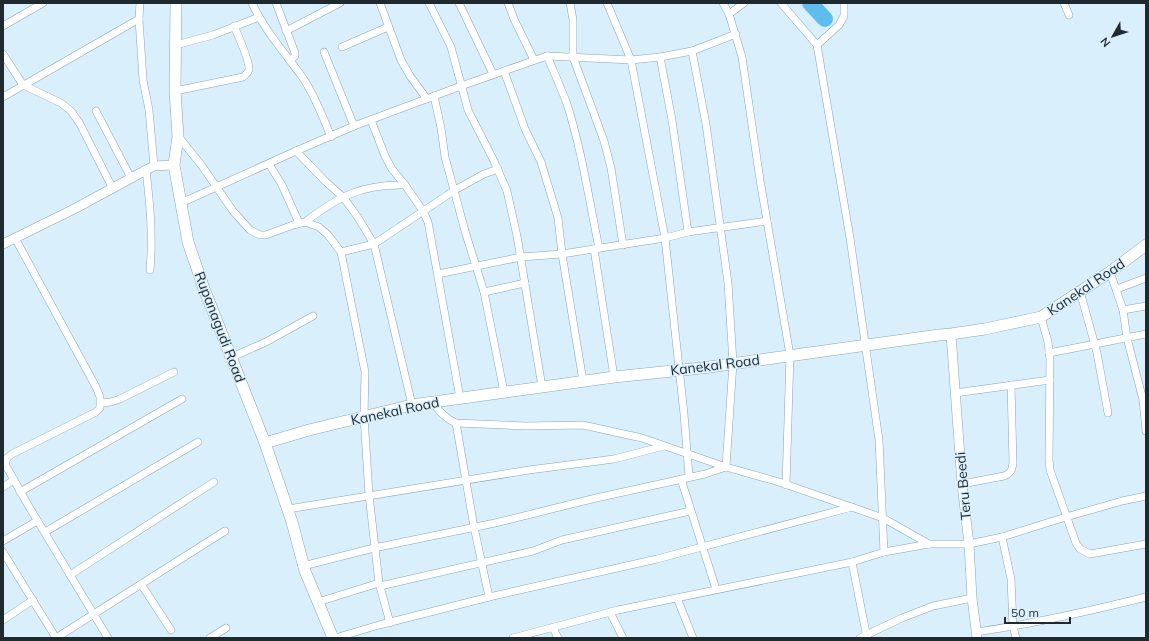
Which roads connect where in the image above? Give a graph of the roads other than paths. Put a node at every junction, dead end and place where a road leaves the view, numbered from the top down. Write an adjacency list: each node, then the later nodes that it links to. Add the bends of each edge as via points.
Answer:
1 (43, 3): 22 (street)
2 (140, 3): 21 (street)
3 (176, 3): 27 (main road, Rupanagudi Road)
4 (252, 3): 20 (street)
5 (276, 3): 25 (street)
6 (340, 3): 25 (street)
7 (380, 3): 24 (street)
8 (459, 3): 40 (street)
9 (508, 3): 36 (street)
10 (570, 3): 34 (street, via 573,20)
11 (607, 3): 37 (street)
12 (723, 3): 18 (street)
13 (744, 3): 18 (street)
14 (782, 3): 28 (street)
15 (844, 3): 28 (street, via 844,16 839,26)
16 (1064, 3): 19 (street)
17 (432, 4): 42 (street, via 451,46)
18 (729, 14): 26 (street)
19 (1069, 15)
20 (259, 17): 23 (street); 38 (street)
21 (139, 19): 41 (street); 54 (street, via 143,80 148,110)
22 (3, 26)
23 (234, 26): 27 (street); 43 (street, via 248,63 247,74 243,77)
24 (388, 27): 29 (street); 45 (street, via 410,76)
25 (286, 31): 38 (street, via 295,53)
26 (736, 34): 30 (street); 64 (street, via 742,57)
27 (176, 45): 43 (main road, Rupanagudi Road)
28 (817, 45): 95 (street, via 850,238)
29 (342, 47)
30 (692, 51): 35 (street); 66 (street, via 706,124)
31 (324, 52): 48 (street)
32 (3, 54): 41 (street)
33 (547, 56): 34 (street); 36 (street); 74 (street, via 559,82 578,145)
34 (573, 57): 37 (street); 72 (street, via 604,141 611,168)
35 (660, 58): 37 (street); 67 (street)
36 (534, 60): 39 (street)
37 (631, 60): 69 (street)
38 (290, 61): 50 (street, via 314,98)
39 (504, 71): 40 (street); 76 (street, via 525,129 541,162 554,202)
40 (493, 74): 42 (street)
41 (23, 85): 44 (street); 58 (street, via 61,103 71,111)
42 (461, 86): 45 (street); 55 (street, via 468,110)
43 (175, 91): 49 (main road, Rupanagudi Road)
44 (3, 97)
45 (431, 97): 47 (street); 60 (street, via 441,128 445,157)
46 (96, 111): 56 (street)
47 (371, 120): 48 (street); 57 (street, via 385,156)
48 (354, 126): 50 (street)
49 (178, 136): 53 (main road, Rupanagudi Road); 59 (street)
50 (331, 137): 51 (street)
51 (296, 151): 52 (street); 61 (street)
52 (269, 164): 59 (street); 65 (street)
53 (174, 165): 54 (street); 62 (main road, Rupanagudi Road)
54 (150, 168): 56 (street); 79 (street)
55 (498, 169): 60 (street); 77 (street, via 512,208)
56 (131, 178): 58 (street)
57 (405, 185): 61 (street, via 391,184 368,188); 63 (street)
58 (112, 187): 68 (street)
59 (216, 187): 62 (street); 65 (street, via 250,230 260,235)
60 (454, 190): 63 (street); 78 (street)
61 (343, 197): 65 (street); 71 (street)
62 (182, 203): 98 (main road, Rupanagudi Road, via 188,242)
63 (423, 211): 71 (street); 81 (street, via 428,222)
64 (767, 220): 66 (street); 97 (street)
65 (302, 222): 75 (street, via 319,228)
66 (720, 227): 67 (street); 99 (street, via 728,283)
67 (688, 232): 69 (street)
68 (15, 238): 70 (street); 111 (street, via 96,387)
69 (665, 238): 72 (street); 100 (street)
70 (3, 244)
71 (374, 244): 75 (street); 113 (street)
72 (623, 245): 74 (street)
73 (1146, 245): 80 (main road, Kanekal Road)
74 (597, 249): 76 (street); 102 (street)
75 (341, 252): 116 (street, via 365,372)
76 (562, 254): 77 (street); 104 (street)
77 (521, 257): 78 (street); 83 (street)
78 (476, 266): 81 (street); 86 (street)
79 (150, 270)
80 (1110, 272): 84 (street); 85 (main road, Kanekal Road)
81 (438, 274): 109 (street)
82 (1146, 278): 84 (street)
83 (525, 282): 86 (street); 106 (street)
84 (1117, 289): 88 (street)
85 (1080, 291): 90 (main road, Kanekal Road); 94 (street)
86 (484, 292): 107 (street)
87 (1146, 306): 88 (street)
88 (1123, 310): 93 (street)
89 (313, 316): 98 (street)
90 (1041, 317): 91 (main road, Kanekal Road); 96 (street)
91 (952, 334): 95 (main road, Kanekal Road); 108 (street, Teru Beedi)
92 (1146, 334): 93 (street)
93 (1126, 338): 94 (street); 115 (street, via 1143,400)
94 (1094, 344): 96 (street); 114 (street)
95 (865, 346): 97 (main road, Kanekal Road); 140 (street, via 879,440)
96 (1049, 353): 103 (street)
97 (790, 355): 99 (main road, Kanekal Road); 130 (street)
98 (232, 357): 121 (main road, Rupanagudi Road)
99 (733, 364): 100 (main road, Kanekal Road); 124 (street)
100 (679, 370): 102 (main road, Kanekal Road); 123 (street)
101 (174, 372): 111 (street, via 120,399)
102 (614, 377): 104 (main road, Kanekal Road)
103 (1050, 380): 105 (street); 139 (street, via 1050,470)
104 (583, 381): 106 (main road, Kanekal Road)
105 (1011, 385): 108 (street); 131 (street, via 1012,469 1004,476)
106 (542, 387): 107 (main road, Kanekal Road)
107 (504, 392): 109 (main road, Kanekal Road)
108 (956, 393): 131 (street, Teru Beedi)
109 (460, 398): 112 (main road, Kanekal Road)
110 (182, 399): 133 (street)
111 (101, 403): 127 (street, via 96,412 7,458 5,464)
112 (434, 403): 113 (main road, Kanekal Road); 117 (street, via 441,413)
113 (412, 405): 116 (main road, Kanekal Road)
114 (1108, 413)
115 (1145, 417): 118 (street)
116 (364, 418): 121 (main road, Kanekal Road); 134 (street)
117 (456, 423): 122 (street, via 583,425 642,438); 128 (street)
118 (1146, 426): 119 (street)
119 (1146, 431)
120 (198, 442): 144 (street)
121 (265, 443): 137 (main road, Rupanagudi Road)
122 (664, 446): 123 (street); 128 (street, via 614,459)
123 (687, 453): 124 (street); 125 (street)
124 (726, 468): 125 (street); 130 (street)
125 (689, 476): 126 (street)
126 (681, 479): 138 (street); 142 (street)
127 (14, 480): 132 (street); 133 (street)
128 (467, 480): 134 (street); 142 (street)
129 (214, 482): 157 (street)
130 (786, 484): 136 (street)
131 (962, 484): 148 (street, Teru Beedi)
132 (3, 486)
133 (20, 492): 141 (street)
134 (369, 495): 137 (street); 151 (street)
135 (1146, 496): 139 (street)
136 (852, 507): 140 (street); 150 (street)
137 (288, 509): 156 (main road, Rupanagudi Road)
138 (690, 511): 150 (street); 154 (street, via 562,540 533,551)
139 (1066, 517): 145 (street); 149 (street, via 1076,543 1084,552 1090,554)
140 (883, 518): 147 (street); 153 (street)
141 (37, 521): 144 (street); 146 (street)
142 (474, 527): 151 (street); 154 (street)
143 (225, 531): 158 (street)
144 (45, 532): 157 (street)
145 (1002, 537): 148 (street); 171 (street, via 1011,579)
146 (3, 541)
147 (928, 544): 148 (street); 153 (street)
148 (969, 544): 164 (street, Teru Beedi)
149 (1146, 544)
150 (702, 546): 160 (street); 161 (street, via 657,559)
151 (374, 548): 156 (street); 159 (street)
152 (3, 552): 165 (street)
153 (884, 552): 155 (street)
154 (482, 562): 159 (street); 161 (street)
155 (852, 562): 160 (street); 176 (street)
156 (303, 566): 166 (main road, Rupanagudi Road)
157 (70, 575): 168 (street)
158 (141, 584): 168 (street); 174 (street)
159 (380, 584): 166 (street); 170 (street)
160 (716, 589): 163 (street)
161 (489, 597): 170 (street)
162 (1146, 597): 171 (street)
163 (677, 598): 167 (street); 183 (street)
164 (972, 598): 175 (street, Teru Beedi); 176 (street, via 933,606)
165 (33, 600): 168 (street, via 56,638); 169 (street)
166 (318, 602): 179 (main road, Rupanagudi Road)
167 (610, 612): 173 (street); 182 (street)
168 (93, 613): 177 (street)
169 (3, 620)
170 (390, 623): 179 (street)
171 (1013, 626): 175 (street); 185 (street)
172 (226, 628): 178 (street)
173 (553, 628): 180 (street); 181 (street)
174 (171, 630)
175 (976, 635)
176 (867, 636): 184 (street)
177 (108, 638)
178 (210, 638)
179 (334, 638)
180 (513, 638)
181 (558, 638)
182 (623, 638)
183 (693, 638)
184 (860, 638)
185 (1016, 638)

